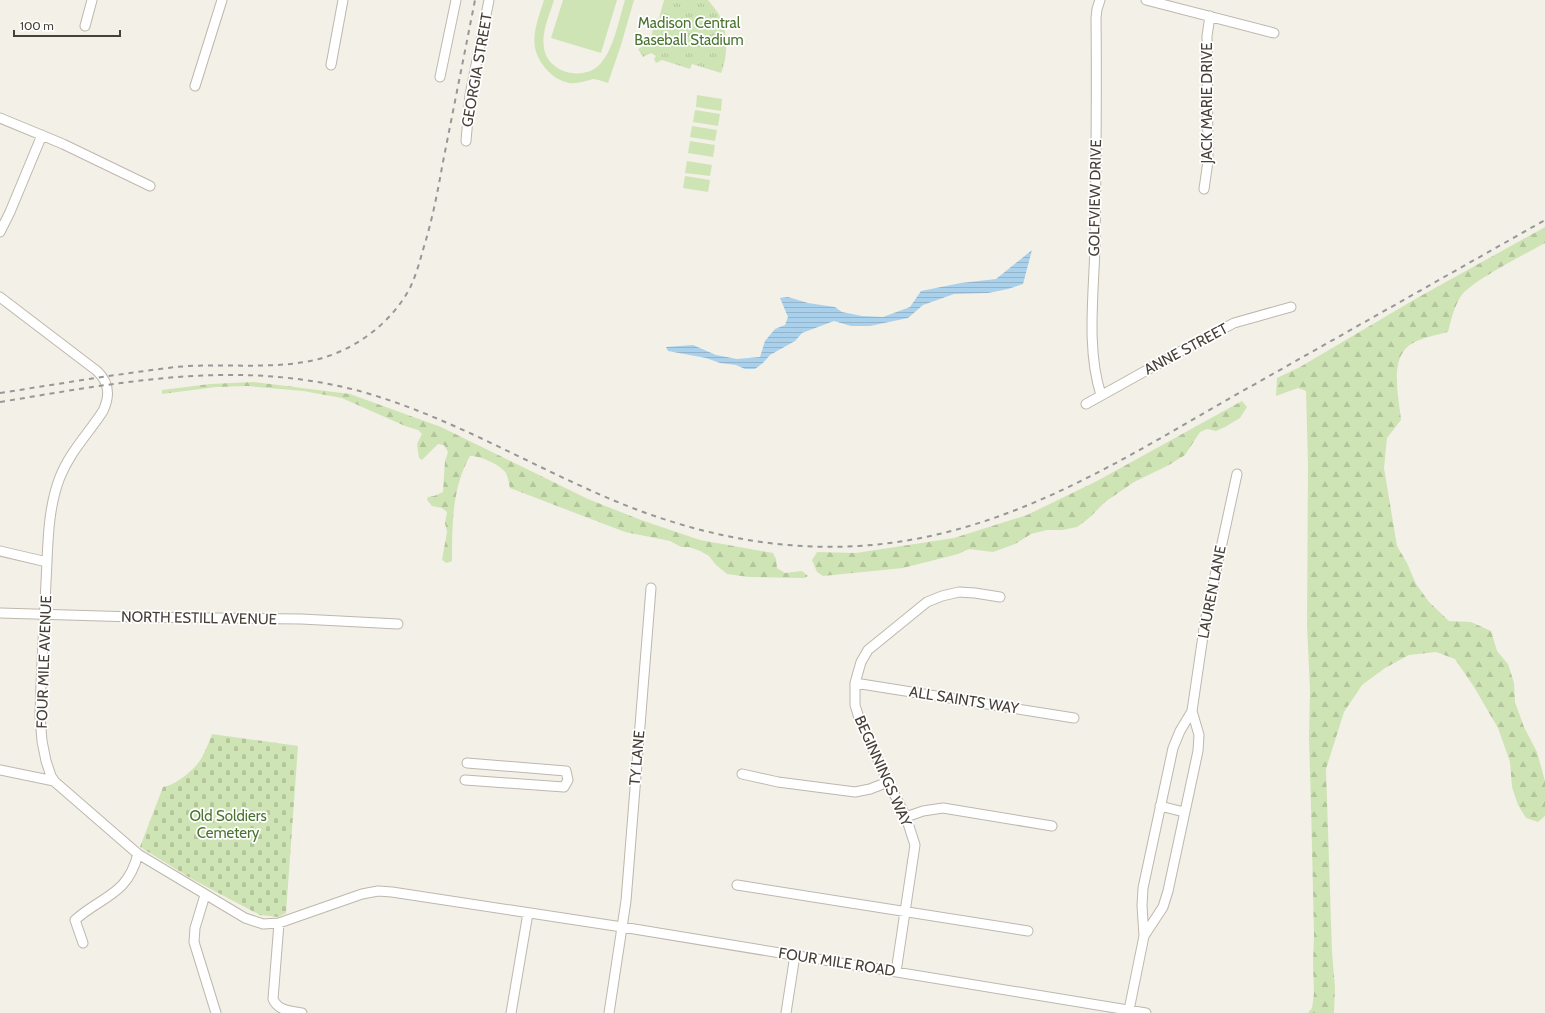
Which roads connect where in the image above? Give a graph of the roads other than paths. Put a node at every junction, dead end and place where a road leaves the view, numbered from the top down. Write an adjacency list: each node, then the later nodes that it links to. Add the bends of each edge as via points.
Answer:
1 (92, 0): 9 (street)
2 (222, 0): 13 (street)
3 (343, 0): 11 (street)
4 (456, 0): 12 (street)
5 (489, 0): 16 (street, GEORGIA STREET, via 470,95)
6 (1100, 0): 22 (street, GOLFVIEW DRIVE, via 1096,18 1093,328 1097,380)
7 (1146, 0): 8 (street)
8 (1210, 16): 10 (street); 18 (street, JACK MARIE DRIVE, via 1207,36 1208,160)
9 (85, 26)
10 (1274, 33)
11 (331, 65)
12 (440, 76)
13 (194, 86)
14 (0, 118): 15 (street)
15 (42, 135): 17 (street); 19 (street)
16 (466, 141)
17 (150, 186)
18 (1204, 189)
19 (0, 232)
20 (0, 297): 26 (street, FOUR MILE AVENUE, via 97,371 103,377 108,392 103,412 73,450 60,479 52,510)
21 (1291, 307): 22 (street, ANNE STREET, via 1234,324)
22 (1101, 395): 23 (street, ANNE STREET)
23 (1086, 404)
24 (1237, 474): 33 (street, LAUREN LANE, via 1205,622)
25 (0, 551): 26 (street)
26 (47, 562): 30 (street, FOUR MILE AVENUE)
27 (651, 588): 51 (street, TY LANE)
28 (1000, 597): 32 (street, BEGINNINGS WAY, via 959,592 927,602 868,650 861,662)
29 (0, 613): 30 (street, NORTH ESTILL AVENUE)
30 (44, 614): 31 (street, NORTH ESTILL AVENUE, via 301,619); 39 (street, FOUR MILE AVENUE, via 40,723 46,761)
31 (398, 624)
32 (855, 683): 34 (street, ALL SAINTS WAY); 40 (street, BEGINNINGS WAY, via 855,705 859,718)
33 (1192, 711): 41 (street, LAUREN LANE, via 1173,748); 42 (street, LAUREN LANE, via 1199,735 1198,751)
34 (1074, 718)
35 (467, 763): 38 (street, via 566,771 568,780 564,787)
36 (0, 770): 39 (street)
37 (742, 774): 40 (street, via 855,792)
38 (465, 780)
39 (54, 781): 45 (street, FOUR MILE AVENUE)
40 (888, 782): 43 (street, BEGINNINGS WAY)
41 (1160, 806): 42 (street); 53 (street, LAUREN LANE, via 1143,888)
42 (1184, 812): 53 (street, LAUREN LANE, via 1168,891 1163,906)
43 (906, 817): 44 (street, via 923,811 948,808); 48 (street, BEGINNINGS WAY, via 915,845)
44 (1052, 826)
45 (138, 854): 47 (street, FOUR MILE AVENUE); 54 (street, via 131,874 124,884 75,920)
46 (738, 885): 48 (street)
47 (206, 895): 50 (street, FOUR MILE AVENUE, via 254,922); 58 (street, via 195,928 194,942)
48 (905, 911): 52 (street); 56 (street, BEGINNINGS WAY)
49 (528, 913): 50 (street, FOUR MILE AVENUE, via 407,893 378,891 362,894); 51 (street, FOUR MILE ROAD); 60 (street)
50 (279, 923): 59 (street, via 273,999 280,1008)
51 (622, 927): 55 (street, FOUR MILE ROAD); 61 (street, TY LANE)
52 (1028, 931)
53 (1144, 936): 57 (street, LAUREN LANE)
54 (83, 943)
55 (795, 955): 56 (street, FOUR MILE ROAD); 62 (street)
56 (896, 972): 57 (street, FOUR MILE ROAD)
57 (1129, 1010): 63 (street, FOUR MILE ROAD)
58 (216, 1013)
59 (302, 1013)
60 (511, 1013)
61 (609, 1013)
62 (786, 1013)
63 (1146, 1013)

